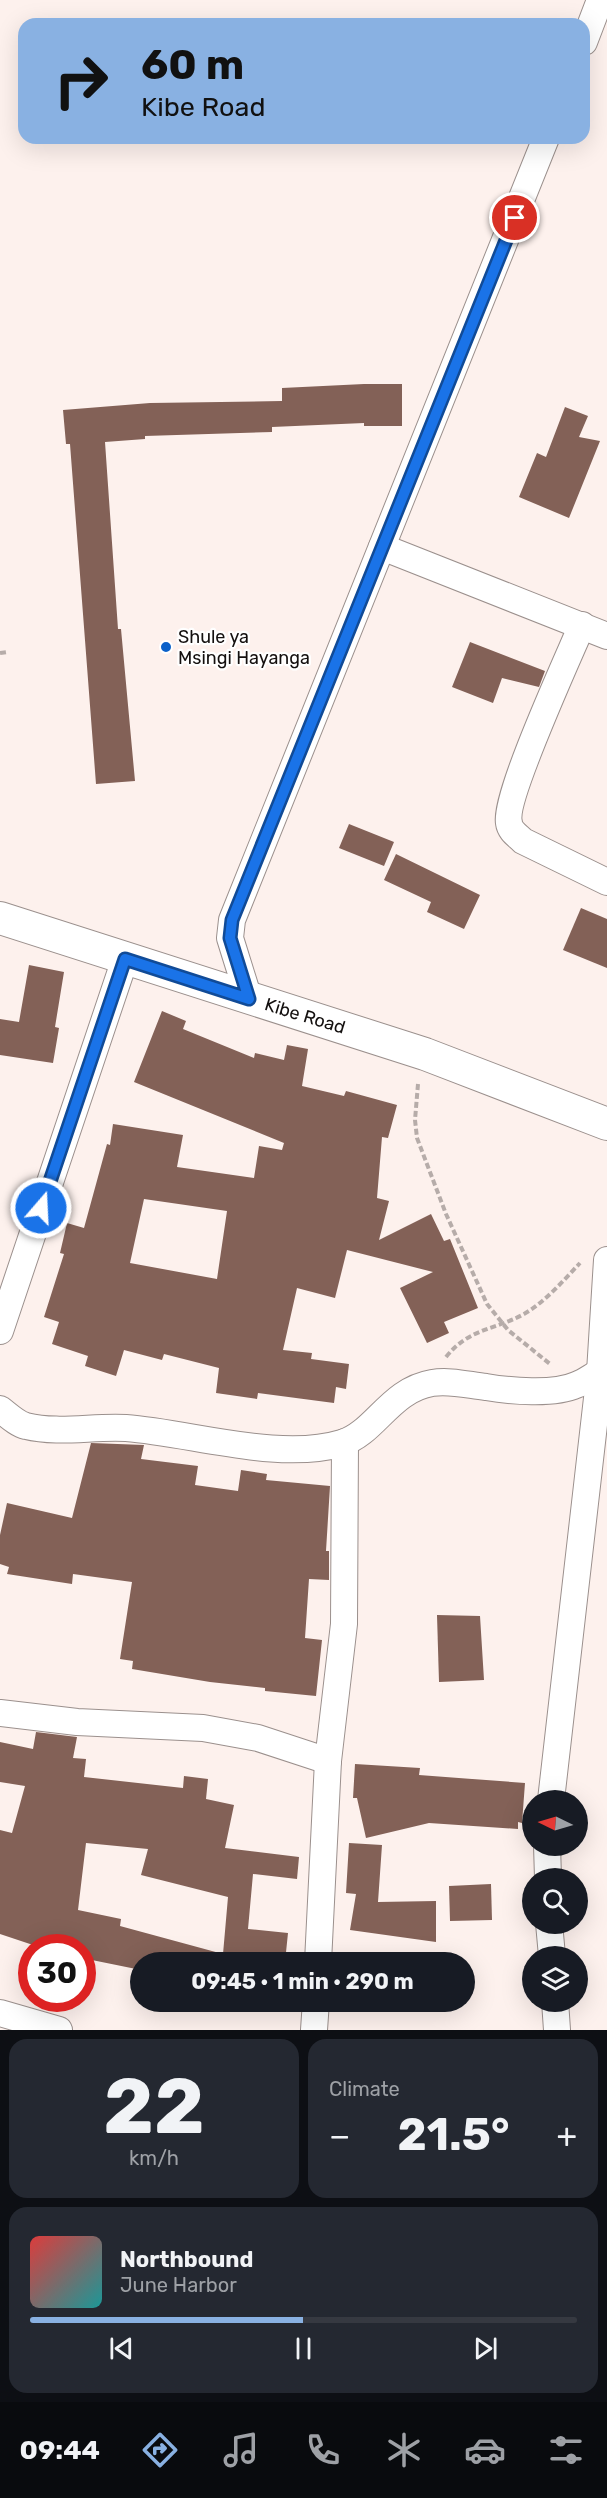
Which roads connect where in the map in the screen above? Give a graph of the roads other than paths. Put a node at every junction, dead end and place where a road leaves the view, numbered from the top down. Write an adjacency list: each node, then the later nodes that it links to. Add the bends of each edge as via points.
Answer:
1 (600, 0): 2 (street)
2 (590, 26)
3 (544, 144): 4 (street)
4 (382, 547): 5 (street); 10 (street, via 230,928)
5 (582, 625): 6 (street); 7 (street, via 540,723 510,804 508,822 523,841)
6 (607, 636)
7 (607, 882)
8 (0, 918): 9 (street, Kibe Road)
9 (125, 959): 10 (street, Kibe Road); 13 (street)
10 (249, 999): 11 (street, Kibe Road, via 425,1054)
11 (607, 1124)
12 (596, 1258): 14 (street)
13 (0, 1331)
14 (600, 1372): 16 (street, via 575,1386 541,1391 446,1381 429,1384 411,1389); 19 (street)
15 (0, 1409): 16 (street, via 23,1426 43,1430 129,1428 283,1449 319,1448)
16 (345, 1442): 18 (street, via 344,1624)
17 (0, 1713): 18 (street, via 77,1722 203,1728 258,1738)
18 (328, 1761): 20 (street)
19 (552, 1790)
20 (318, 1952)
21 (315, 2012): 25 (street)
22 (556, 2012): 26 (street)
23 (0, 2013): 24 (street)
24 (59, 2030)
25 (314, 2030)
26 (558, 2030)

